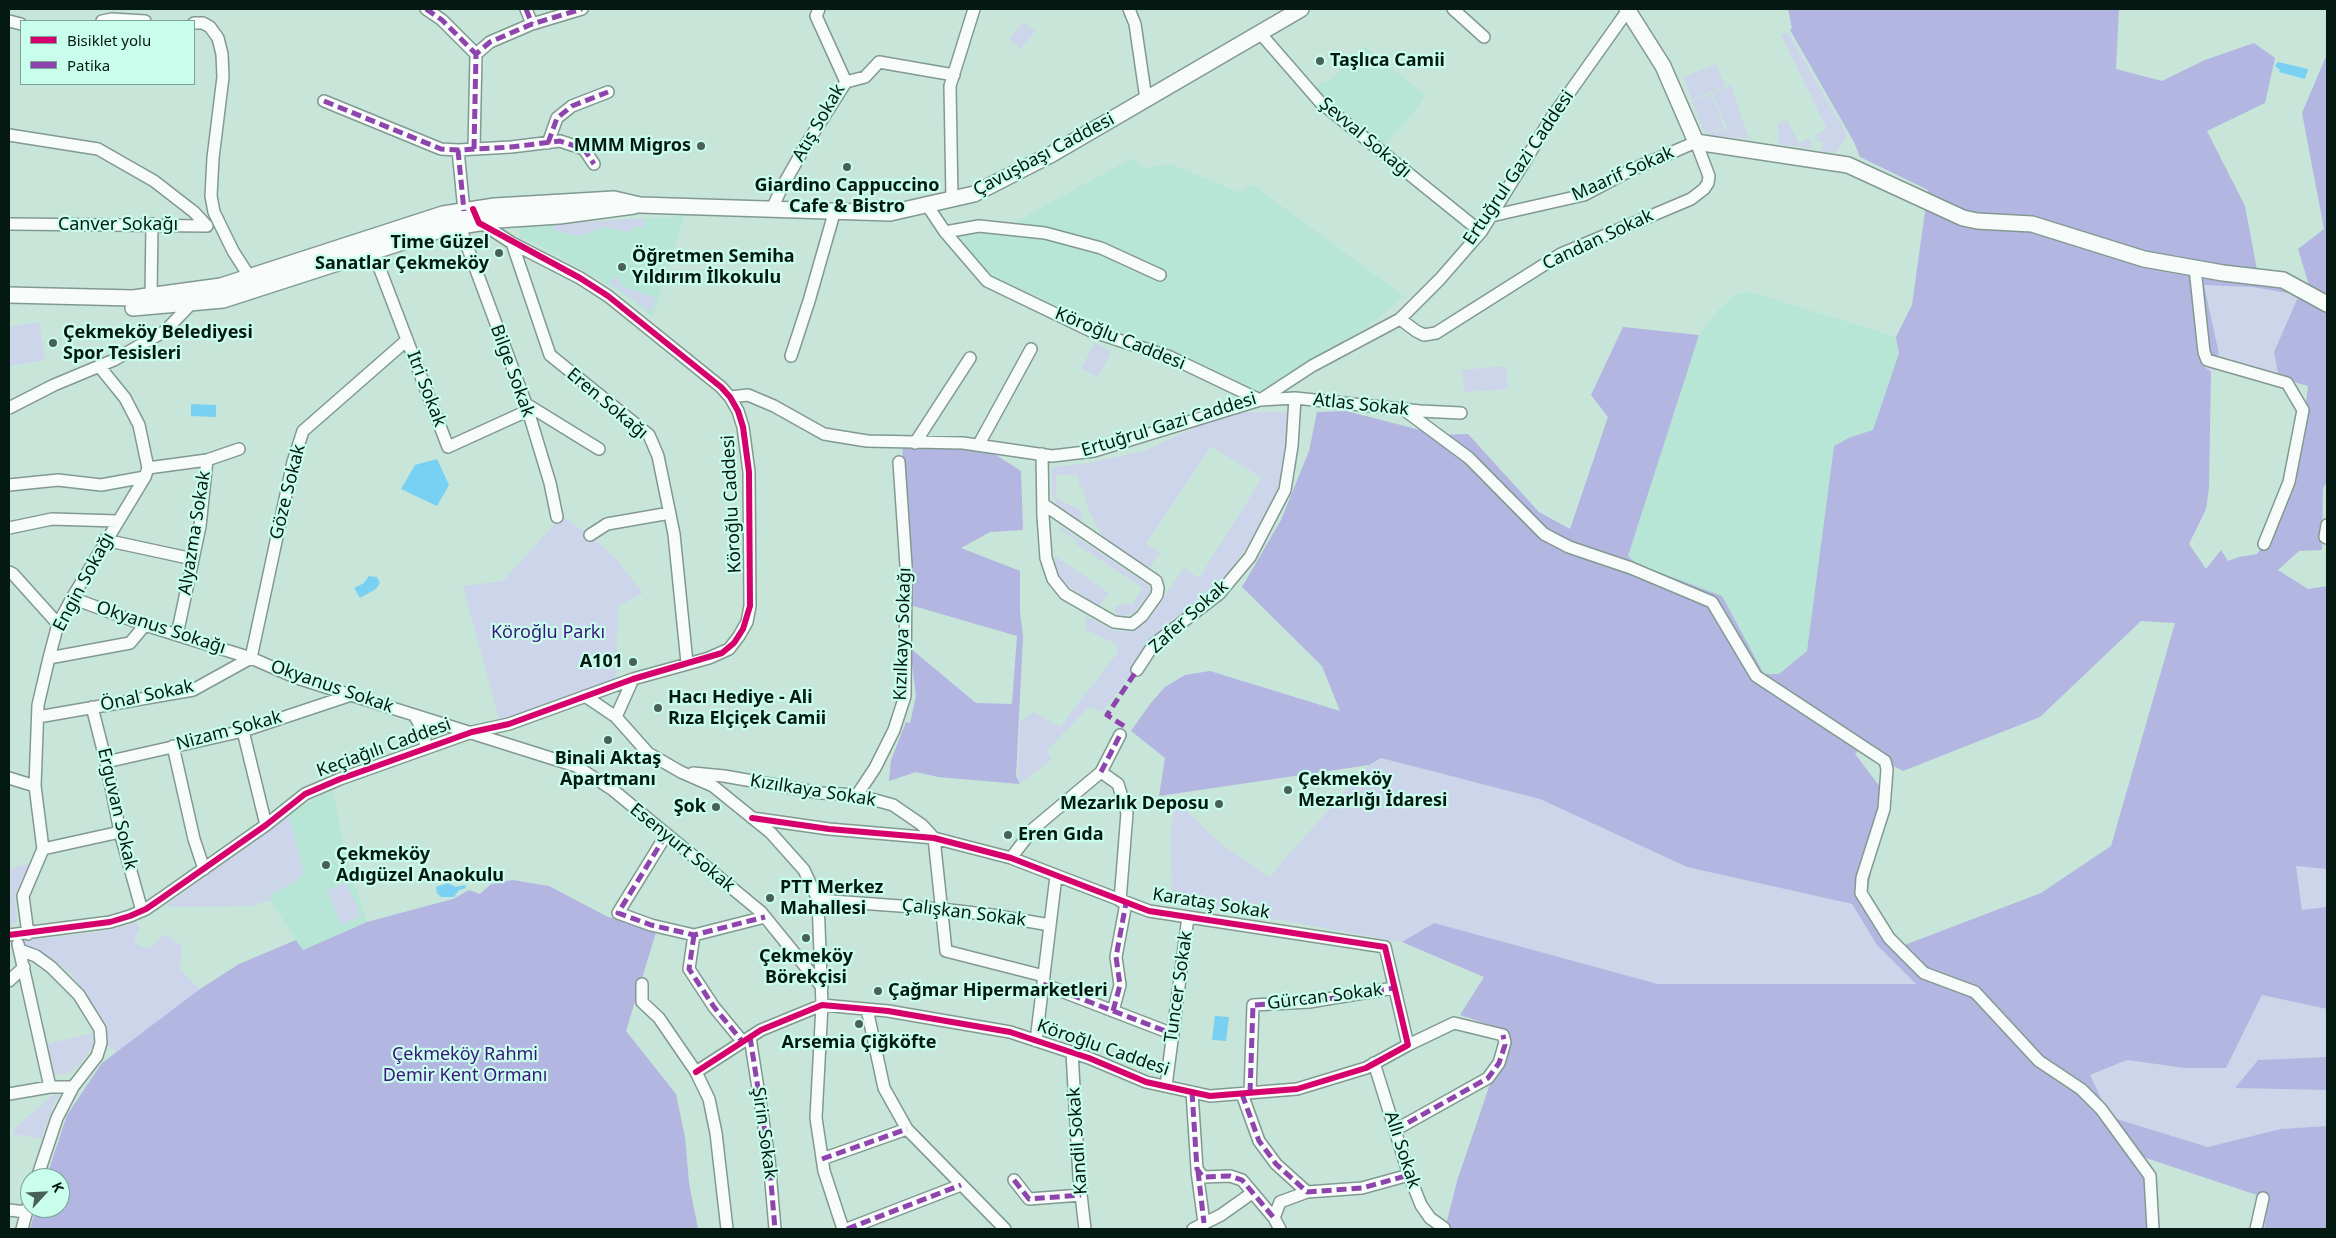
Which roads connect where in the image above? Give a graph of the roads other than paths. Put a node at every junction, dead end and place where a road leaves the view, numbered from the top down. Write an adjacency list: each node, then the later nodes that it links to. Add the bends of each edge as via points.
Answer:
1 (426, 9): 16 (street, via 442,20)
2 (526, 9): 13 (street)
3 (582, 9): 13 (street)
4 (974, 9): 17 (street)
5 (1129, 9): 20 (street, via 1135,24)
6 (1301, 9): 14 (main road, Çavuşbaşı Caddesi)
7 (1453, 9): 15 (street)
8 (1628, 9): 23 (main road, via 1663,66); 33 (street, Ertuğrul Gazi Caddesi, via 1552,117)
9 (815, 11): 18 (street, Atış Sokak)
10 (107, 20): 11 (street)
11 (129, 20)
12 (195, 23): 40 (street, via 210,27 218,38 222,54 211,196 214,212)
13 (532, 24): 16 (street, via 490,42)
14 (1260, 33): 20 (main road, Çavuşbaşı Caddesi); 39 (street, Şevval Sokağı, via 1320,102)
15 (1484, 37)
16 (476, 54): 26 (street)
17 (954, 75): 18 (street, via 879,62 865,77); 28 (street, via 950,86)
18 (846, 82): 30 (street, Atış Sokak)
19 (608, 92): 24 (street, via 572,106 557,118)
20 (1146, 100): 28 (main road, Çavuşbaşı Caddesi, via 1000,181 974,194)
21 (324, 101): 25 (street, via 441,148)
22 (9, 135): 36 (street, Canver Sokağı, via 98,149 154,181)
23 (1696, 142): 33 (street, Maarif Sokak, via 1584,195); 43 (main road, via 1848,165 1963,218 2032,224 2144,259); 51 (street, Candan Sokak, via 1708,183 1691,199 1561,254 1436,333 1424,335)
24 (548, 143): 26 (street); 27 (street, via 560,141 584,149)
25 (458, 150): 26 (street); 32 (street)
26 (474, 150)
27 (594, 164)
28 (952, 199): 29 (main road, Çavuşbaşı Caddesi)
29 (927, 204): 31 (main road, Çavuşbaşı Caddesi, via 890,213); 38 (street, Köroğlu Caddesi)
30 (772, 209): 31 (main road, Çavuşbaşı Caddesi); 32 (main road, Çavuşbaşı Caddesi, via 640,205 624,209)
31 (836, 210): 54 (street)
32 (472, 214): 37 (main road, Çavuşbaşı Caddesi); 41 (street, Köroğlu Caddesi); 45 (main road, Çavuşbaşı Caddesi, via 443,214)
33 (1491, 216): 39 (street, Ertuğrul Gazi Caddesi)
34 (9, 224): 35 (street, Canver Sokağı)
35 (152, 224): 36 (street, Canver Sokağı); 47 (street)
36 (207, 226): 40 (street)
37 (460, 226): 42 (main road, Çavuşbaşı Caddesi); 60 (street, Bilge Sokak)
38 (945, 232): 44 (street, via 979,226 1045,233 1101,248); 59 (street, Köroğlu Caddesi, via 987,281 1090,331 1170,357)
39 (1481, 232): 51 (street, Ertuğrul Gazi Caddesi)
40 (227, 238): 45 (street)
41 (512, 243): 57 (street, Köroğlu Caddesi, via 608,296); 74 (street, Eren Sokağı, via 550,355 649,435 658,456)
42 (373, 251): 48 (main road, Çavuşbaşı Caddesi, via 223,300); 52 (street, Itri Sokak)
43 (2195, 268): 50 (main road, via 2283,280); 82 (street, via 2204,352 2208,360 2287,383 2303,410 2289,482)
44 (1160, 275)
45 (249, 276): 48 (main road, Çavuşbaşı Caddesi)
46 (9, 295): 47 (main road, Çavuşbaşı Caddesi)
47 (151, 296): 48 (main road, Çavuşbaşı Caddesi)
48 (192, 297): 49 (main road, Çavuşbaşı Caddesi, via 134,308); 56 (street, via 165,331)
49 (9, 303)
50 (2327, 304)
51 (1400, 319): 59 (street, Ertuğrul Gazi Caddesi, via 1312,366)
52 (407, 340): 60 (street, Itri Sokak, via 448,446); 90 (street, Göze Sokak, via 303,431 292,462)
53 (1031, 349): 65 (street)
54 (791, 356)
55 (970, 358): 64 (street)
56 (99, 366): 61 (street); 71 (street, via 125,398 139,425)
57 (730, 397): 64 (street, Ertuğrul Gazi Caddesi, via 748,395 824,434 866,441); 91 (street, Köroğlu Caddesi, via 744,427 749,472 750,606 743,629 729,649 716,656)
58 (1295, 398): 59 (street, Atlas Sokak); 62 (street, Atlas Sokak); 92 (street, Zafer Sokak, via 1285,490 1250,557 1218,594 1154,644)
59 (1260, 400): 68 (street, Ertuğrul Gazi Caddesi, via 1094,451 1052,456)
60 (527, 407): 67 (street); 75 (street, Bilge Sokak)
61 (9, 408)
62 (1404, 409): 63 (street, Atlas Sokak); 177 (street, via 1469,458 1544,534 1569,547 1631,568 1712,602 1756,676 1884,760 1887,769 1884,810 1860,893 1889,938 1924,973 1975,992 2040,1061 2081,1089 2101,1109 2150,1176)
63 (1461, 413)
64 (915, 443): 65 (street, Ertuğrul Gazi Caddesi)
65 (979, 444): 68 (street, Ertuğrul Gazi Caddesi)
66 (239, 448): 69 (street)
67 (598, 449)
68 (1042, 454): 73 (street)
69 (207, 460): 71 (street, Alyazma Sokak); 83 (street, Alyazma Sokak)
70 (899, 462): 112 (street, Kızılkaya Sokağı, via 906,566 905,696 894,730)
71 (147, 472): 72 (street, Alyazma Sokak, via 101,485 58,480); 76 (street, Engin Sokağı)
72 (9, 485)
73 (1043, 504): 73 (street, via 1046,558 1053,579 1065,594 1114,622 1132,624 1142,616 1157,594 1156,581)
74 (670, 513): 79 (street, via 607,524); 91 (street, Eren Sokağı)
75 (557, 517)
76 (117, 521): 78 (street, via 52,519); 81 (street, Engin Sokağı)
77 (2327, 525): 80 (street)
78 (9, 528)
79 (590, 535)
80 (2327, 538)
81 (105, 540): 83 (street); 85 (street, Engin Sokağı)
82 (2264, 544)
83 (193, 559): 88 (street, Alyazma Sokak)
84 (9, 572): 86 (street)
85 (72, 598): 86 (street, Engin Sokağı); 87 (street, Okyanus Sokağı)
86 (58, 624): 89 (street, Engin Sokağı)
87 (145, 625): 88 (street, Okyanus Sokağı); 89 (street, via 130,643)
88 (177, 635): 90 (street, Okyanus Sokağı)
89 (49, 658): 99 (street, Engin Sokağı)
90 (251, 658): 94 (street, Okyanus Sokak); 96 (street, Önal Sokak, via 192,690)
91 (687, 663): 93 (street, Köroğlu Caddesi)
92 (1136, 670)
93 (633, 679): 95 (street, Keçiağılı Caddesi); 98 (street)
94 (351, 696): 97 (street, Okyanus Sokak); 101 (street, Nizam Sokak)
95 (585, 696): 98 (street); 100 (street, Keçiağılı Caddesi)
96 (92, 708): 99 (street, Önal Sokak); 107 (street, Erguvan Sokak)
97 (414, 715): 102 (street); 105 (street, via 423,730)
98 (616, 716): 108 (street, via 648,753)
99 (38, 717): 111 (street, Engin Sokağı)
100 (517, 721): 102 (street, Keçiağılı Caddesi); 106 (street, via 509,736)
101 (244, 731): 104 (street, Nizam Sokak); 114 (street)
102 (472, 732): 105 (street, Keçiağılı Caddesi); 106 (street, Esenyurt Sokak)
103 (1120, 735): 109 (street)
104 (173, 746): 107 (street, Nizam Sokak); 120 (street)
105 (426, 748): 114 (street, Keçiağılı Caddesi, via 305,794)
106 (514, 748): 116 (street, Esenyurt Sokak, via 576,766 612,790)
107 (106, 762): 115 (street, Erguvan Sokak)
108 (681, 772): 112 (street, Kızılkaya Sokak, via 821,793); 113 (street, via 713,786)
109 (1101, 772): 119 (street, via 1033,829); 123 (street, via 1118,784 1127,813)
110 (9, 778): 111 (street)
111 (35, 786): 118 (street, Engin Sokağı)
112 (857, 795): 117 (street, Kızılkaya Sokak, via 893,805 922,825)
113 (752, 818): 117 (street, via 829,829); 122 (street, via 804,870)
114 (266, 825): 120 (street, Keçiağılı Caddesi)
115 (120, 832): 118 (street); 125 (street, Erguvan Sokak)
116 (666, 835): 126 (street, Esenyurt Sokak); 130 (street, via 618,913)
117 (934, 838): 119 (street); 124 (street)
118 (44, 849): 129 (street, via 23,896)
119 (1011, 858): 121 (street, Karataş Sokak)
120 (204, 869): 125 (street, Keçiağılı Caddesi)
121 (1056, 876): 123 (street, Karataş Sokak); 128 (street)
122 (818, 900): 124 (street, Çalışkan Sokak); 136 (street)
123 (1123, 902): 127 (street, Karataş Sokak, via 1149,911); 140 (street, via 1116,957 1120,984)
124 (941, 909): 128 (street, Çalışkan Sokak); 134 (street, via 946,951)
125 (142, 911): 129 (street, Keçiağılı Caddesi, via 110,922)
126 (765, 917): 130 (street); 136 (street, Esenyurt Sokak)
127 (1188, 917): 137 (street, Karataş Sokak, via 1385,947); 141 (street, Tuncer Sokak)
128 (1050, 925): 134 (street)
129 (18, 935): 131 (street)
130 (694, 935): 142 (street, via 689,970 714,1007)
131 (20, 950): 132 (street); 148 (street, via 36,956 66,982 84,1002 100,1029 101,1043 97,1056)
132 (24, 967): 133 (street); 150 (street)
133 (9, 980)
134 (1044, 980): 140 (street); 143 (street)
135 (642, 984): 147 (street, via 642,1002 659,1018)
136 (822, 987): 138 (street)
137 (1394, 988): 144 (street); 152 (street, Gürcan Sokak, via 1309,1002 1254,1005)
138 (822, 1006): 139 (street, Köroğlu Caddesi); 142 (street, Köroğlu Caddesi); 156 (street, via 816,1118)
139 (867, 1009): 143 (street, Köroğlu Caddesi, via 1010,1032); 154 (street, via 884,1088)
140 (1113, 1011): 141 (street)
141 (1173, 1034): 149 (street, Tuncer Sokak)
142 (746, 1039): 147 (street, Köroğlu Caddesi); 170 (street, Şirin Sokak, via 769,1159)
143 (1036, 1041): 145 (street, Köroğlu Caddesi)
144 (1408, 1045): 146 (street, Köroğlu Caddesi); 155 (street, Köroğlu Caddesi, via 1454,1023 1503,1035 1504,1046 1499,1063 1488,1078)
145 (1072, 1052): 149 (street, Köroğlu Caddesi, via 1146,1082); 164 (street, Kandil Sokak)
146 (1374, 1063): 152 (street, Köroğlu Caddesi, via 1297,1089); 155 (street, Allı Sokak)
147 (696, 1072): 169 (street, via 709,1099 716,1133)
148 (73, 1086): 150 (street); 157 (street, via 53,1128)
149 (1166, 1086): 151 (street, Köroğlu Caddesi)
150 (50, 1087): 153 (street)
151 (1192, 1092): 152 (street, Köroğlu Caddesi, via 1210,1096); 158 (street)
152 (1246, 1093): 162 (street, via 1260,1141 1276,1164)
153 (9, 1094)
154 (907, 1129): 156 (street); 161 (street)
155 (1396, 1130): 159 (street, Allı Sokak)
156 (822, 1159): 171 (street)
157 (40, 1168)
158 (1197, 1169): 163 (street, via 1203,1177 1230,1176 1242,1180); 167 (street)
159 (1409, 1175): 162 (street, via 1362,1188); 168 (street, Allı Sokak, via 1421,1205 1430,1218)
160 (1014, 1180): 164 (street, via 1029,1199)
161 (961, 1185): 172 (street); 173 (street)
162 (1307, 1192): 166 (street, via 1280,1202)
163 (1252, 1193): 166 (street); 167 (street)
164 (1081, 1195): 174 (street, Kandil Sokak)
165 (2263, 1198): 178 (street)
166 (1274, 1218): 176 (street)
167 (1204, 1223): 175 (street)
168 (1444, 1228)
169 (727, 1229)
170 (776, 1229)
171 (843, 1229)
172 (847, 1229)
173 (1005, 1229)
174 (1085, 1229)
175 (1193, 1229)
176 (1280, 1229)
177 (2153, 1229)
178 (2256, 1229)

